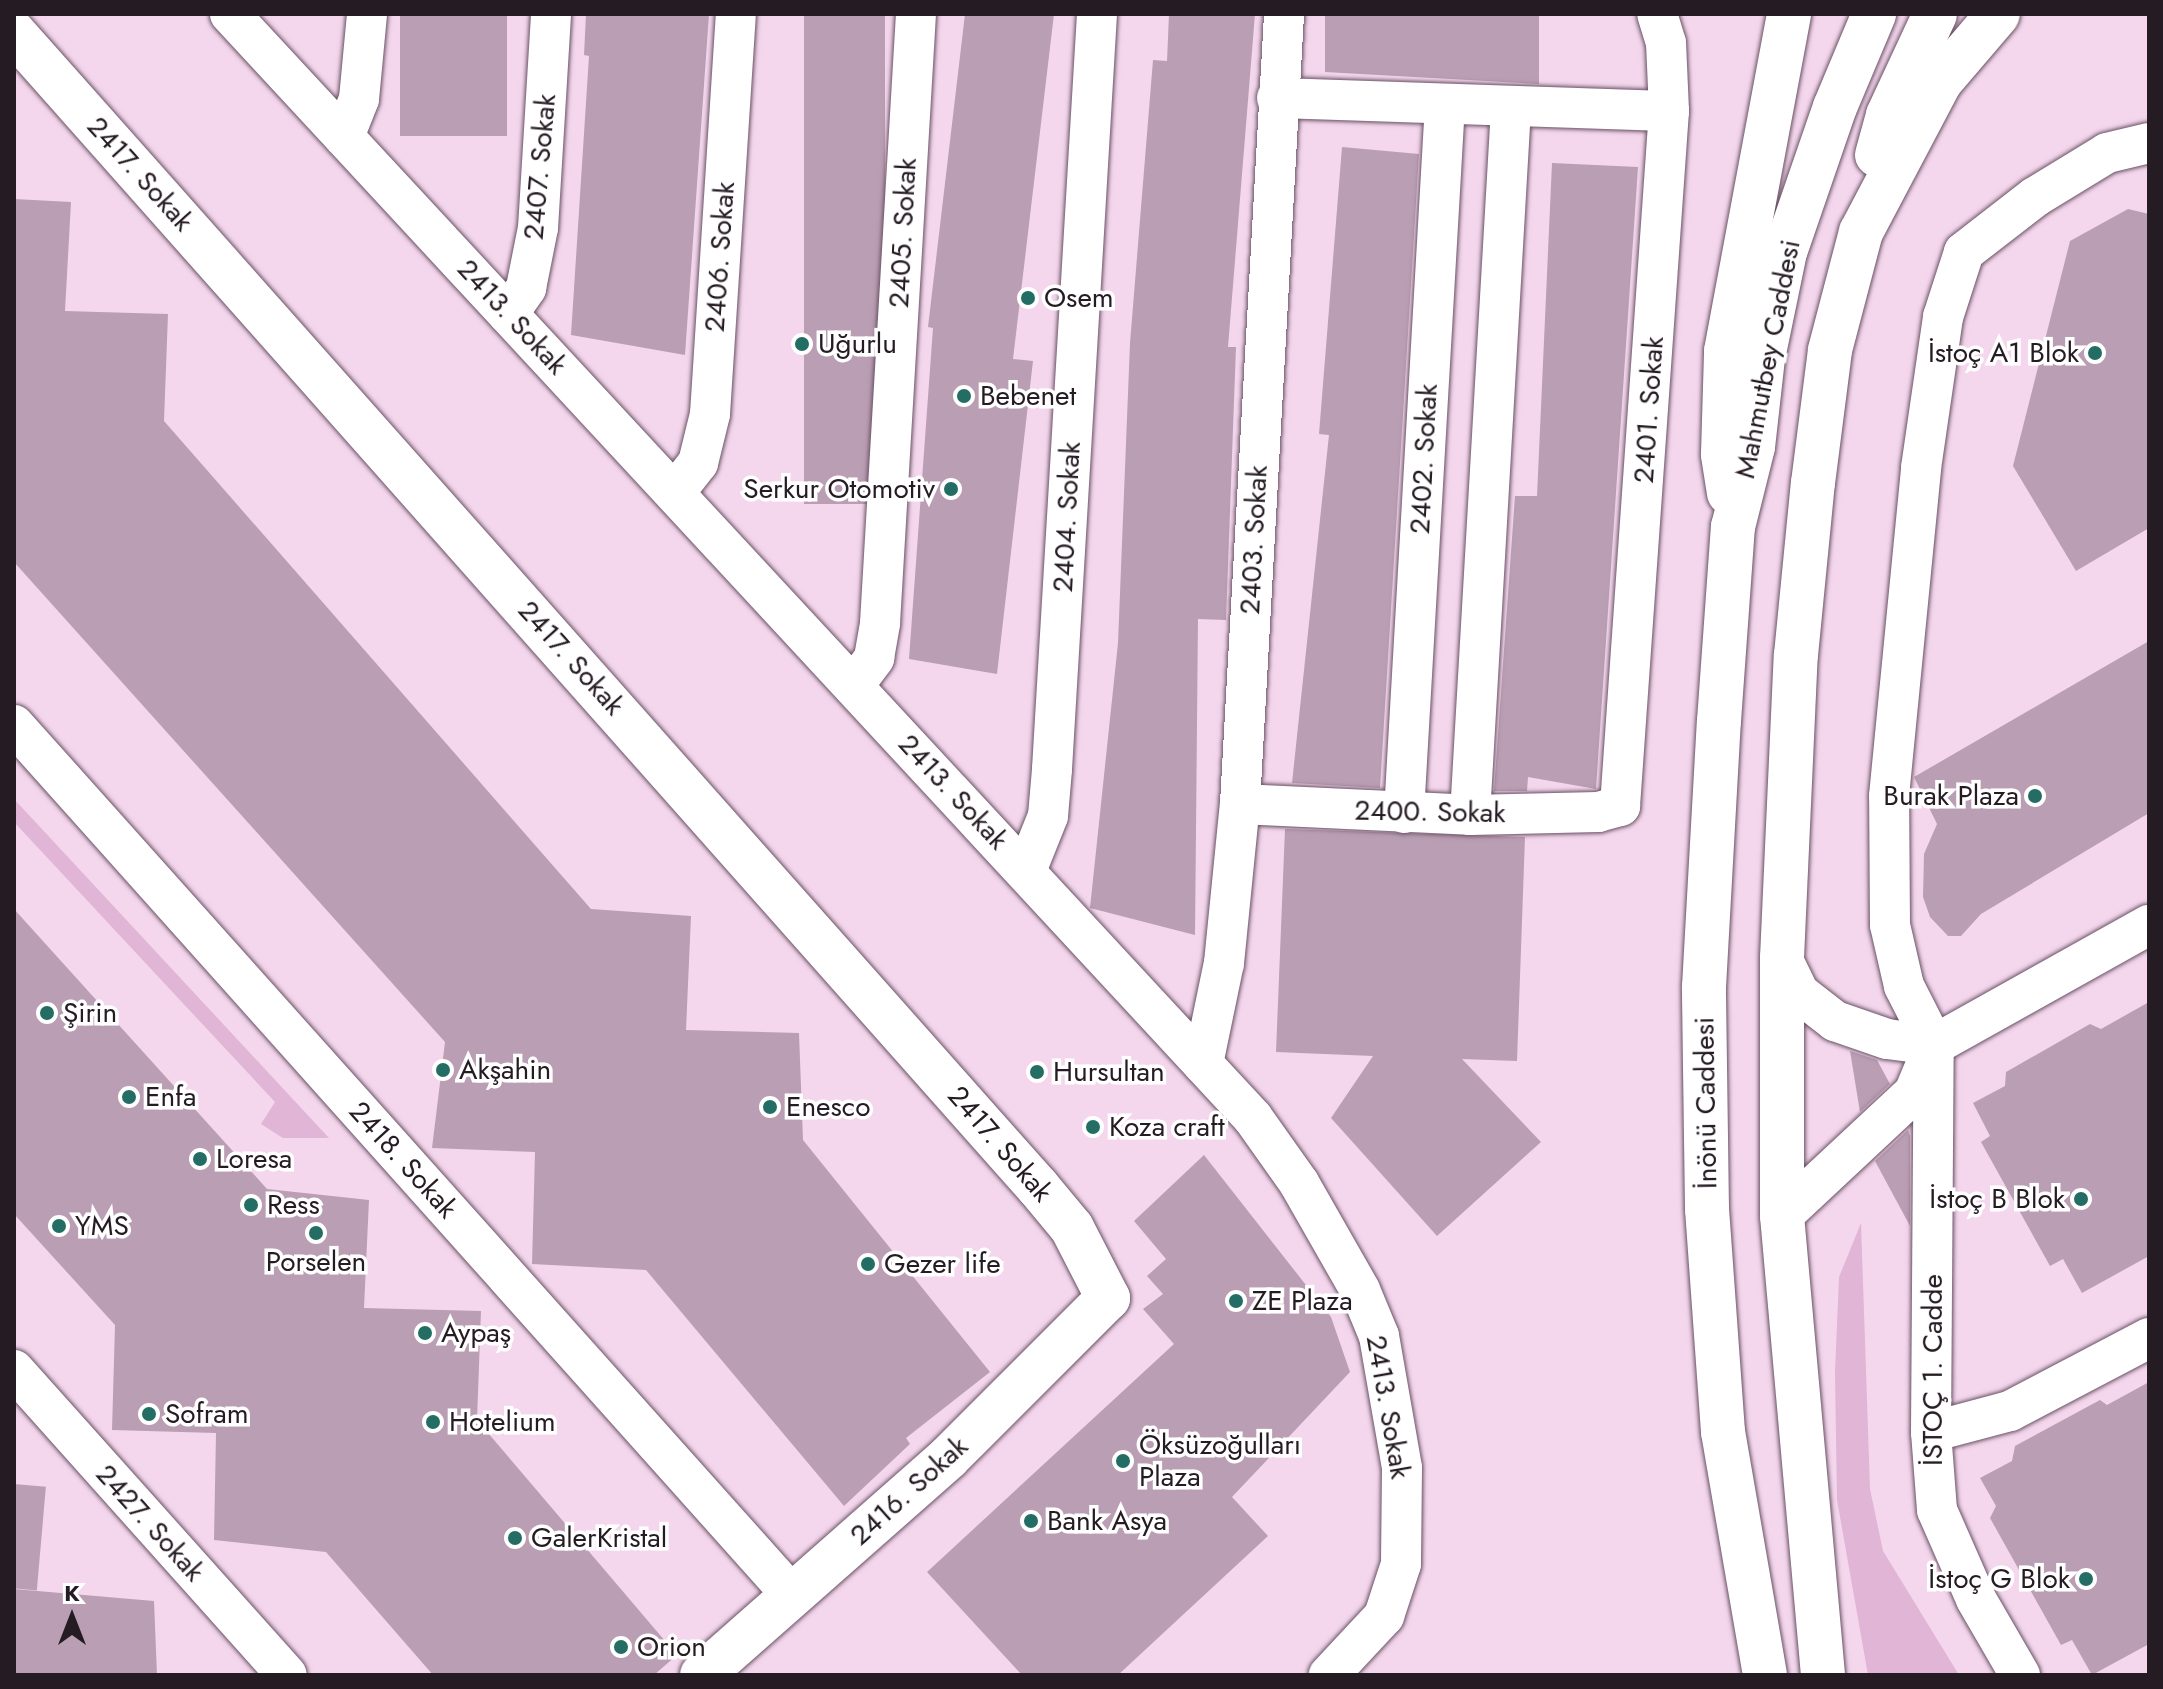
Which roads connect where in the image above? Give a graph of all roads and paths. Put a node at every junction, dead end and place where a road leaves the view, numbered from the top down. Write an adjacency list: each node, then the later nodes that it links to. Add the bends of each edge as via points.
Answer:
1 (230, 14): 18 (street, 2413. Sokak)
2 (367, 14): 18 (street, via 359,99)
3 (551, 14): 21 (street, 2407. Sokak, via 538,228 526,288)
4 (736, 14): 22 (street, 2406. Sokak, via 710,414 698,463)
5 (916, 14): 24 (street, 2405. Sokak, via 880,623 874,658)
6 (1097, 14): 30 (street, 2404. Sokak, via 1052,769 1048,816)
7 (1284, 14): 14 (street, 2403. Sokak)
8 (1657, 14): 17 (street, 2401. Sokak, via 1666,43)
9 (1789, 14): 23 (main road, via 1726,351 1723,454)
10 (1874, 14): 23 (main road, Mahmutbey Caddesi, via 1785,252 1763,358 1753,447)
11 (1935, 14): 20 (main road, via 1888,115)
12 (1998, 14): 20 (main road, via 1940,82)
13 (14, 33): 36 (main road, 2417. Sokak, via 1038,1187 1072,1228)
14 (1277, 98): 15 (street); 26 (street, 2403. Sokak)
15 (1445, 104): 16 (street); 28 (street, 2402. Sokak)
16 (1511, 108): 17 (street); 29 (street)
17 (1669, 111): 27 (street, 2401. Sokak)
18 (344, 137): 21 (street, 2413. Sokak)
19 (2149, 143): 33 (street, via 2107,153 2035,197 1964,252 1943,317 1921,468 1889,796 1890,925 1904,986)
20 (1861, 232): 32 (main road, via 1830,350 1813,483 1796,655)
21 (508, 314): 22 (street, 2413. Sokak)
22 (676, 491): 24 (street, 2413. Sokak)
23 (1733, 527): 45 (main road, İnönü Caddesi, via 1705,961 1703,1117 1723,1432)
24 (854, 685): 30 (street, 2413. Sokak)
25 (14, 725): 41 (street, 2418. Sokak)
26 (1240, 804): 28 (street, 2400. Sokak); 34 (street, 2403. Sokak, via 1224,963)
27 (1620, 806): 29 (street, 2400. Sokak, via 1598,812)
28 (1404, 813): 29 (street, 2400. Sokak)
29 (1470, 815)
30 (1026, 871): 34 (street, 2413. Sokak)
31 (2149, 925): 33 (street)
32 (1782, 958): 33 (street, via 1799,993 1835,1021 1887,1039); 35 (main road)
33 (1934, 1045): 35 (street, via 1914,1093); 39 (street, İSTOÇ 1. Cadde)
34 (1203, 1064): 44 (street, 2413. Sokak, via 1253,1118 1291,1171 1360,1290 1379,1336 1393,1402 1402,1468 1401,1564 1384,1616)
35 (1782, 1216): 40 (main road, via 1790,1346)
36 (1108, 1298): 41 (main road, 2416. Sokak, via 948,1458)
37 (2149, 1338): 39 (street, via 2010,1411)
38 (14, 1370): 42 (street, 2427. Sokak)
39 (1931, 1432): 48 (street, İSTOÇ 1. Cadde, via 1937,1510 1976,1599)
40 (1816, 1582): 46 (main road); 47 (main road)
41 (792, 1595): 43 (main road, 2416. Sokak)
42 (287, 1675)
43 (702, 1675)
44 (1329, 1675)
45 (1765, 1675)
46 (1823, 1675)
47 (1846, 1675)
48 (2020, 1675)

